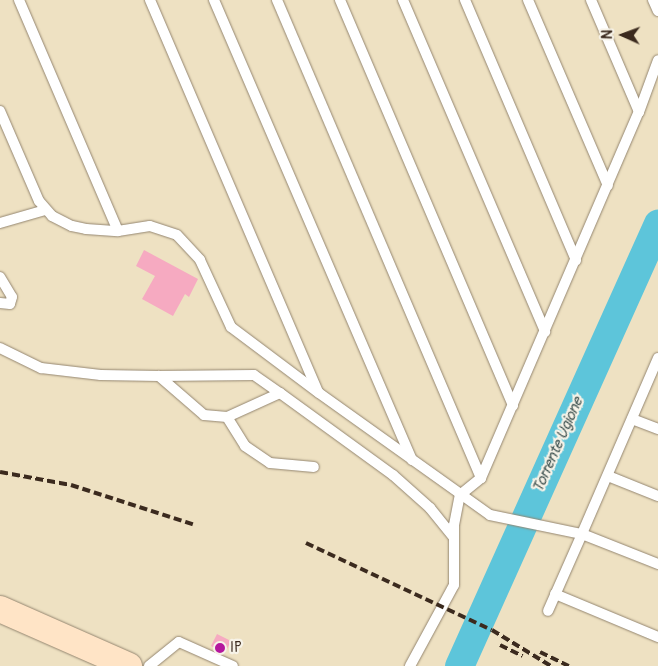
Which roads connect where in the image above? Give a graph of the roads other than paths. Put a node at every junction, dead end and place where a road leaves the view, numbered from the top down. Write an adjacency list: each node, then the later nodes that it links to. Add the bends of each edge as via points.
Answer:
1 (19, 0): 18 (lane)
2 (150, 0): 27 (lane)
3 (214, 0): 32 (lane)
4 (277, 0): 35 (lane)
5 (340, 0): 28 (lane)
6 (403, 0): 22 (lane)
7 (465, 0): 19 (lane)
8 (528, 0): 15 (lane)
9 (591, 0): 14 (lane)
10 (653, 0): 11 (lane)
11 (658, 11)
12 (658, 60): 14 (lane)
13 (0, 111): 16 (lane)
14 (639, 112): 15 (lane)
15 (608, 186): 19 (lane)
16 (45, 210): 17 (lane); 18 (lane, via 72,226)
17 (0, 223)
18 (118, 231): 27 (lane, via 150,226 177,235 200,260 231,327)
19 (576, 260): 22 (lane)
20 (0, 277): 21 (lane, via 12,297 10,304)
21 (0, 304)
22 (545, 332): 28 (lane)
23 (0, 348): 25 (lane, via 41,368)
24 (657, 362): 30 (lane)
25 (159, 376): 26 (lane, via 254,375); 29 (lane, via 204,415)
26 (280, 393): 29 (lane); 39 (lane, via 393,475 430,508)
27 (319, 393): 32 (lane)
28 (513, 406): 35 (lane)
29 (227, 417): 33 (lane, via 246,446 270,463)
30 (632, 419): 31 (lane); 34 (lane)
31 (658, 430)
32 (412, 461): 36 (lane)
33 (314, 467)
34 (608, 476): 37 (lane); 38 (lane)
35 (481, 478): 36 (lane)
36 (460, 495): 38 (lane, via 490,515); 39 (lane)
37 (658, 496)
38 (582, 534): 40 (lane); 41 (lane)
39 (454, 538): 49 (lane, via 454,585)
40 (658, 564)
41 (555, 594): 43 (lane); 44 (lane)
42 (0, 609): 45 (main road)
43 (548, 611)
44 (658, 636)
45 (93, 658): 46 (main road)
46 (128, 666)
47 (150, 666): 48 (lane, via 179,642)
48 (233, 666)
49 (410, 666)

